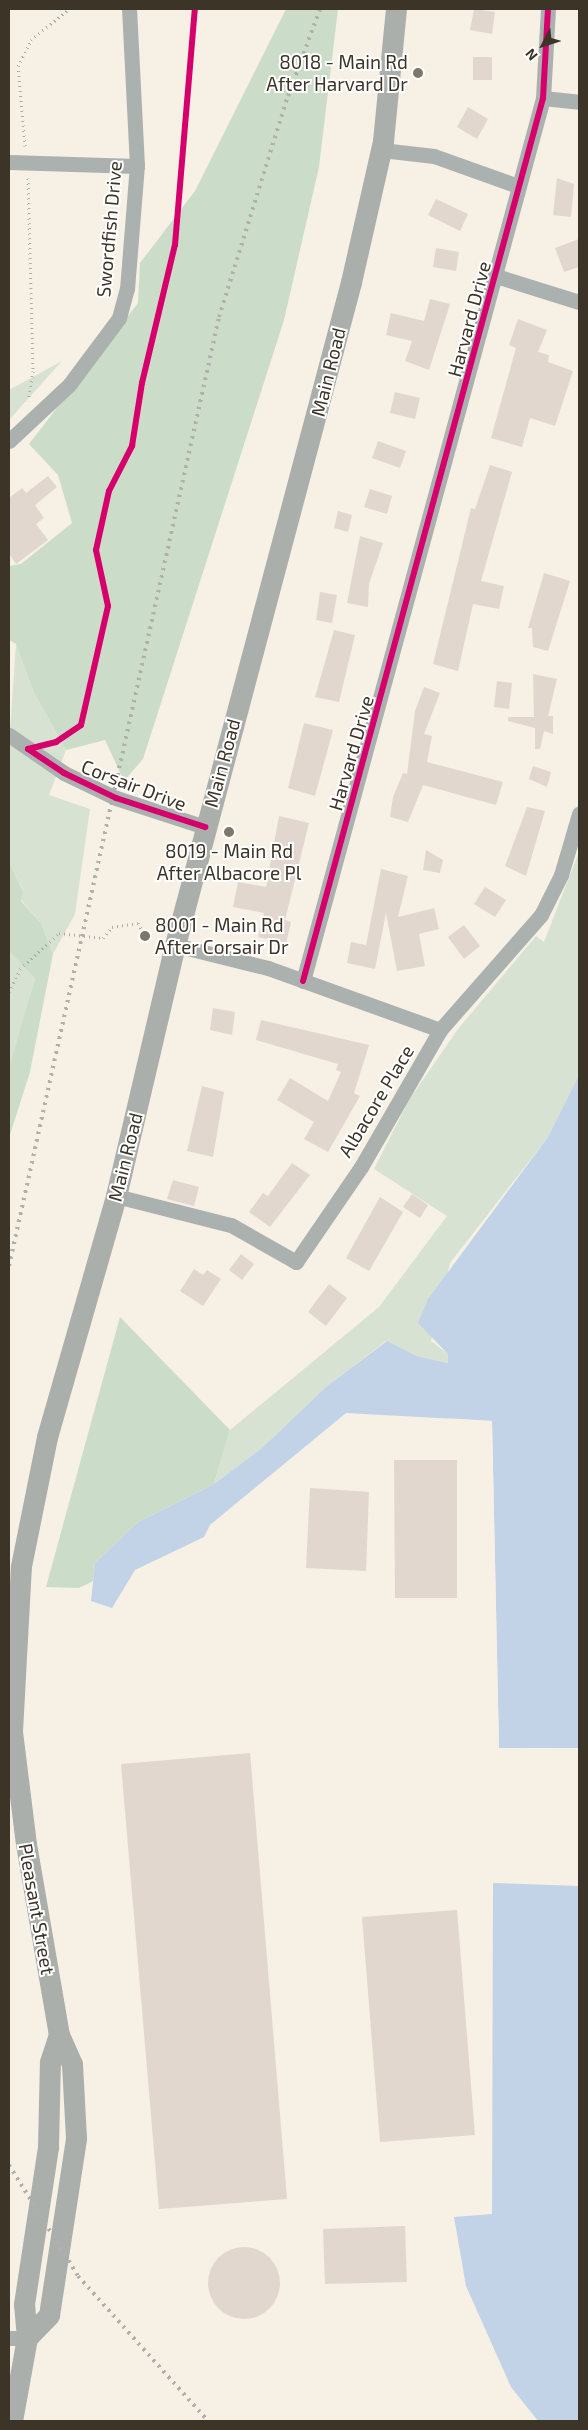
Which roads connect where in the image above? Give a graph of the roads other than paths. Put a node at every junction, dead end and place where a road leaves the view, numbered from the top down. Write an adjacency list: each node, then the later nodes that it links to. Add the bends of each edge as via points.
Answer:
1 (129, 9): 8 (street, Swordfish Drive)
2 (396, 9): 6 (main road, Main Road)
3 (548, 9): 4 (street, Harvard Drive)
4 (543, 98): 5 (street); 9 (street, Harvard Drive)
5 (579, 102)
6 (382, 150): 9 (street, via 434,156); 15 (main road, Main Road, via 316,418)
7 (9, 162): 8 (street)
8 (137, 166): 12 (street, Swordfish Drive, via 127,289 119,318 69,385)
9 (518, 186): 10 (street, Harvard Drive)
10 (496, 276): 11 (street); 17 (street, Harvard Drive)
11 (579, 302)
12 (9, 441)
13 (9, 735): 15 (street, Corsair Drive, via 64,773 116,798)
14 (579, 814): 18 (street, via 561,875 541,915)
15 (205, 827): 16 (main road, Main Road)
16 (175, 945): 17 (street, Albacore Place); 19 (main road, Main Road)
17 (303, 981): 18 (street, Albacore Place)
18 (440, 1030): 19 (street, Albacore Place, via 361,1167 296,1262 231,1225)
19 (116, 1196): 20 (main road, Main Road, via 86,1292 31,1503 21,1566)
20 (12, 1694): 21 (main road, Pleasant Street, via 12,1731 26,1844)
21 (58, 2034): 22 (main road, Pleasant Street, via 50,2062 48,2147); 22 (main road, Pleasant Street, via 72,2064 76,2138 73,2176 49,2315)
22 (18, 2338): 23 (main road, Pleasant Street)
23 (12, 2421)

